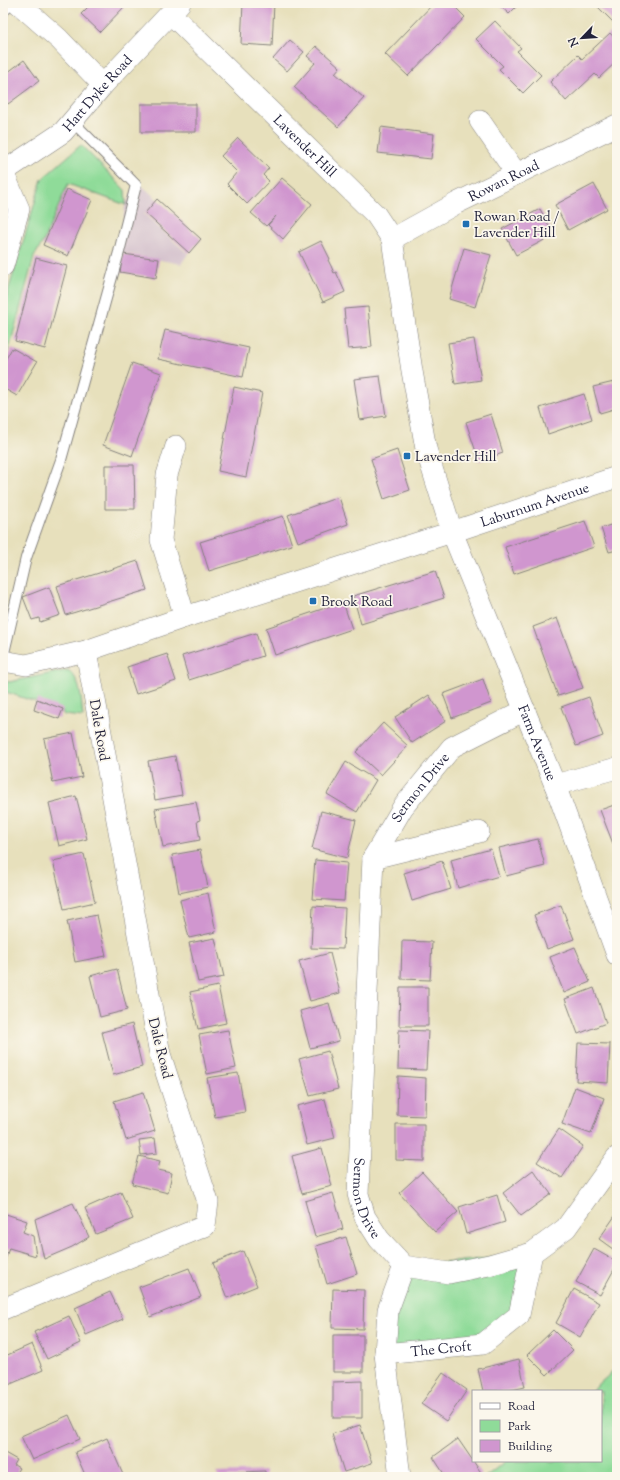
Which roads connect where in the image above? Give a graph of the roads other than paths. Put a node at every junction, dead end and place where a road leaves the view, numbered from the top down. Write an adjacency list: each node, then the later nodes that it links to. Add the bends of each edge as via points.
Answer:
1 (14, 3): 4 (lane)
2 (18, 3): 5 (street, via 59,39)
3 (176, 8): 5 (street, Hart Dyke Road); 11 (street, Lavender Hill, via 376,215)
4 (3, 11)
5 (103, 85): 7 (street, Hart Dyke Road)
6 (480, 121): 10 (street)
7 (73, 122): 9 (street, Hart Dyke Road, via 63,132); 18 (lane, via 136,185 61,460 26,558)
8 (617, 125): 10 (street, Rowan Road)
9 (3, 172): 12 (street, via 19,209)
10 (516, 173): 11 (street, Rowan Road)
11 (392, 239): 15 (street, Lavender Hill, via 426,449)
12 (3, 266)
13 (176, 446): 16 (street, via 167,475 161,540)
14 (617, 477): 15 (street, Laburnum Avenue)
15 (452, 532): 16 (street); 20 (street, Farm Avenue)
16 (185, 617): 17 (street)
17 (86, 651): 19 (street, via 26,665); 29 (street, Dale Road, via 160,1054 208,1202 205,1226)
18 (3, 657)
19 (3, 661)
20 (525, 710): 22 (street, Farm Avenue); 24 (street, Sermon Drive, via 452,747 403,807)
21 (617, 768): 22 (street)
22 (555, 785): 25 (street, Farm Avenue)
23 (478, 832): 24 (street)
24 (373, 858): 28 (street, Sermon Drive, via 358,1194 365,1217 379,1239)
25 (617, 955)
26 (617, 1157): 27 (street, via 566,1228)
27 (532, 1253): 28 (street, via 449,1273); 30 (street, The Croft, via 519,1315 483,1344)
28 (404, 1266): 30 (street, via 388,1310)
29 (3, 1309)
30 (385, 1354): 31 (street)
31 (400, 1477)

